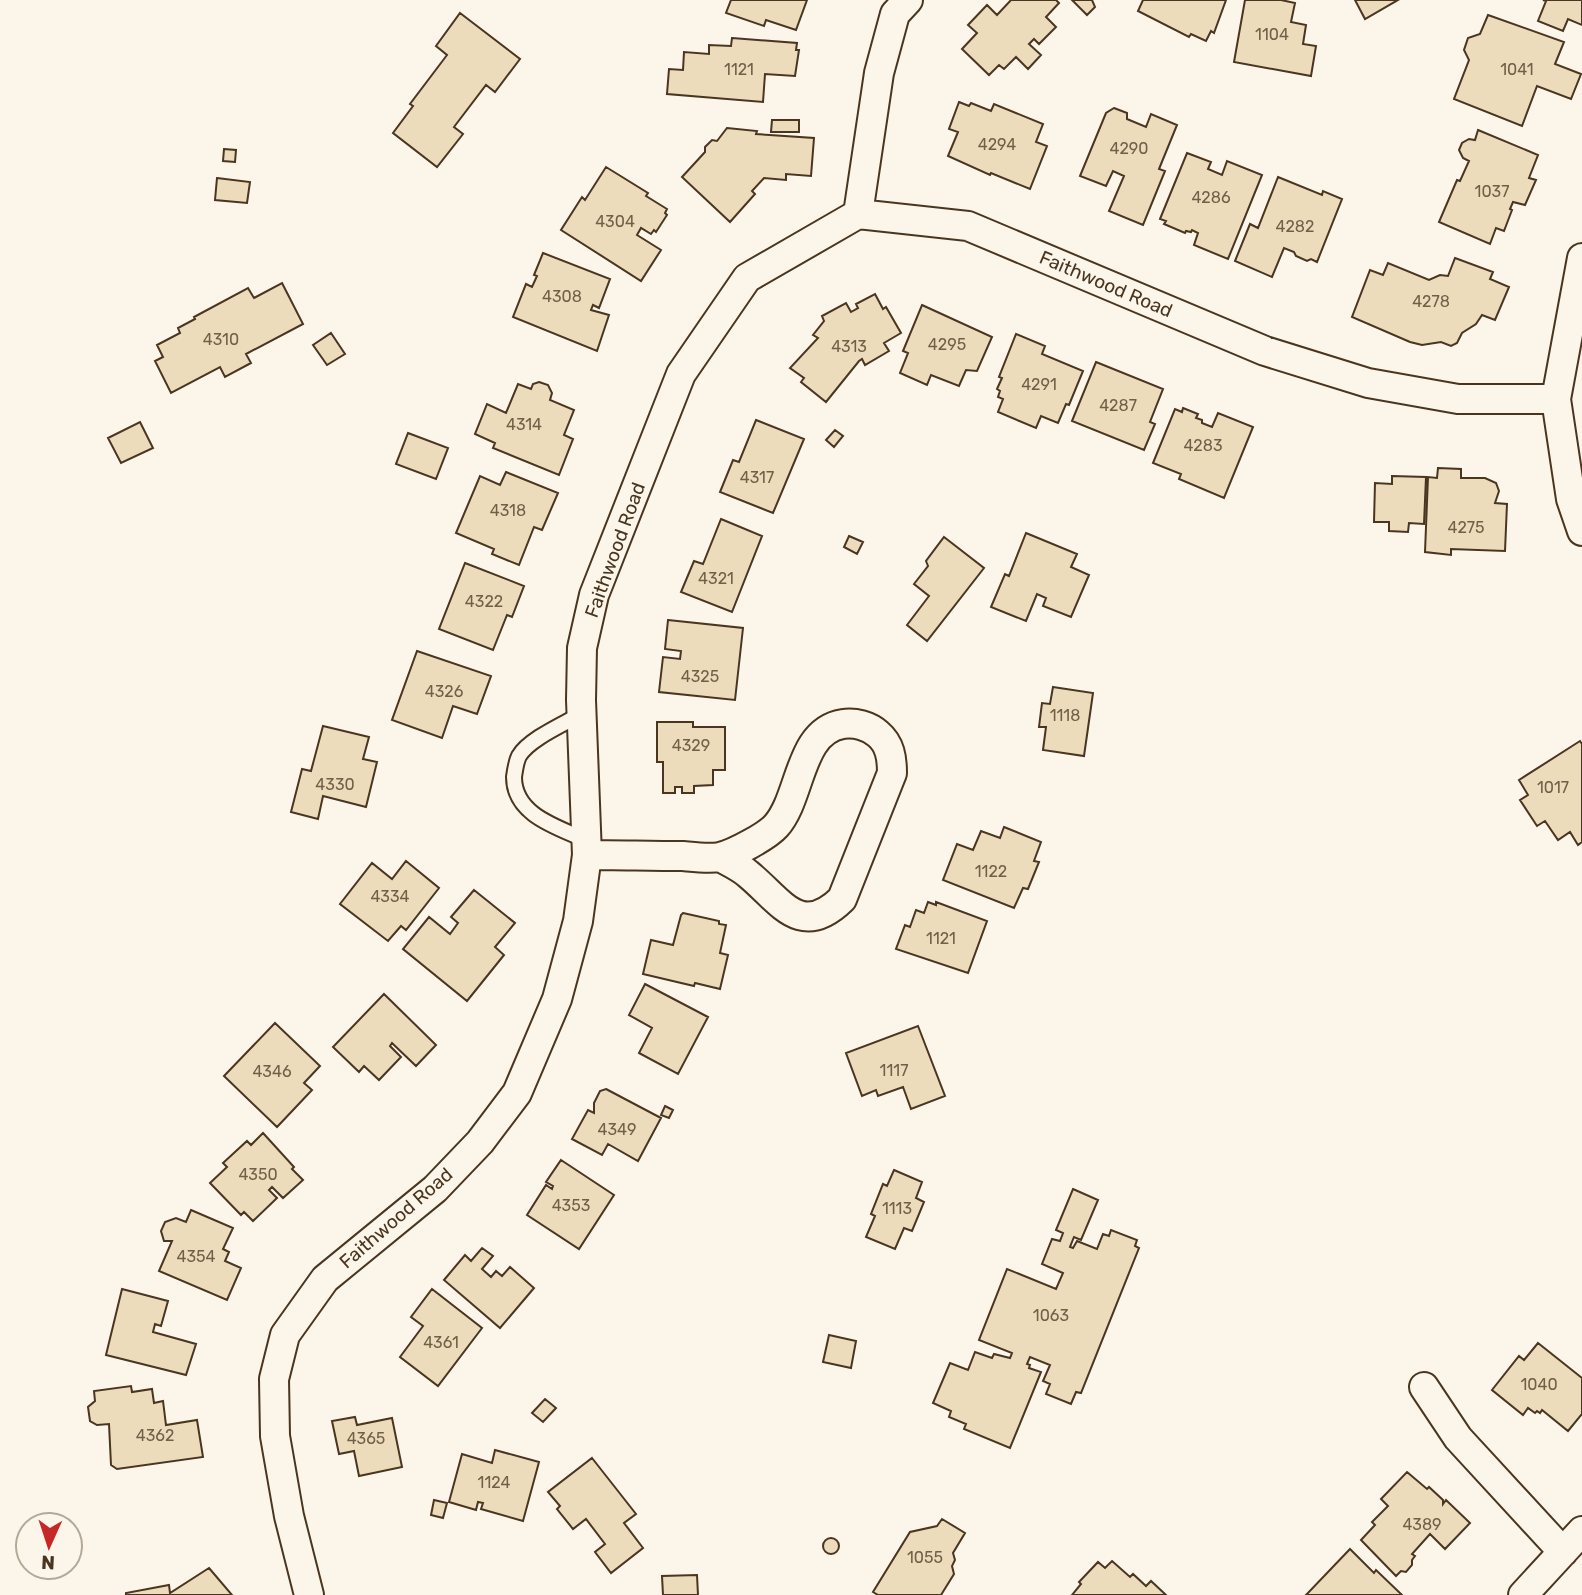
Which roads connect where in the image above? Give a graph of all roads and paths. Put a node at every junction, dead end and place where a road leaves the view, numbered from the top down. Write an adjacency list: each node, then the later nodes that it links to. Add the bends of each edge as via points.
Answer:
1 (908, 0): 2 (street, via 895,14 879,73)
2 (858, 214): 4 (street, Faithwood Road, via 968,226 1265,351 1368,383 1458,399); 6 (street, Faithwood Road, via 747,278 681,374 594,595 582,648)
3 (1582, 258): 4 (street)
4 (1556, 399): 5 (street, via 1571,499)
5 (1582, 531)
6 (581, 714): 7 (street, Faithwood Road); 7 (lane, via 519,755 514,787 530,813)
7 (586, 847): 8 (street); 12 (street, Faithwood Road, via 578,920 557,999 517,1093 481,1142 435,1189 325,1279 285,1335 274,1379 275,1436)
8 (720, 857): 8 (street, via 747,873 786,911 816,916 831,910 842,899 892,772 887,744 877,733 850,723 823,732 813,743 783,817 765,834)
9 (1424, 1387): 11 (street, via 1458,1438)
10 (1582, 1531): 11 (street)
11 (1563, 1552): 13 (street)
12 (309, 1595)
13 (1523, 1595)

